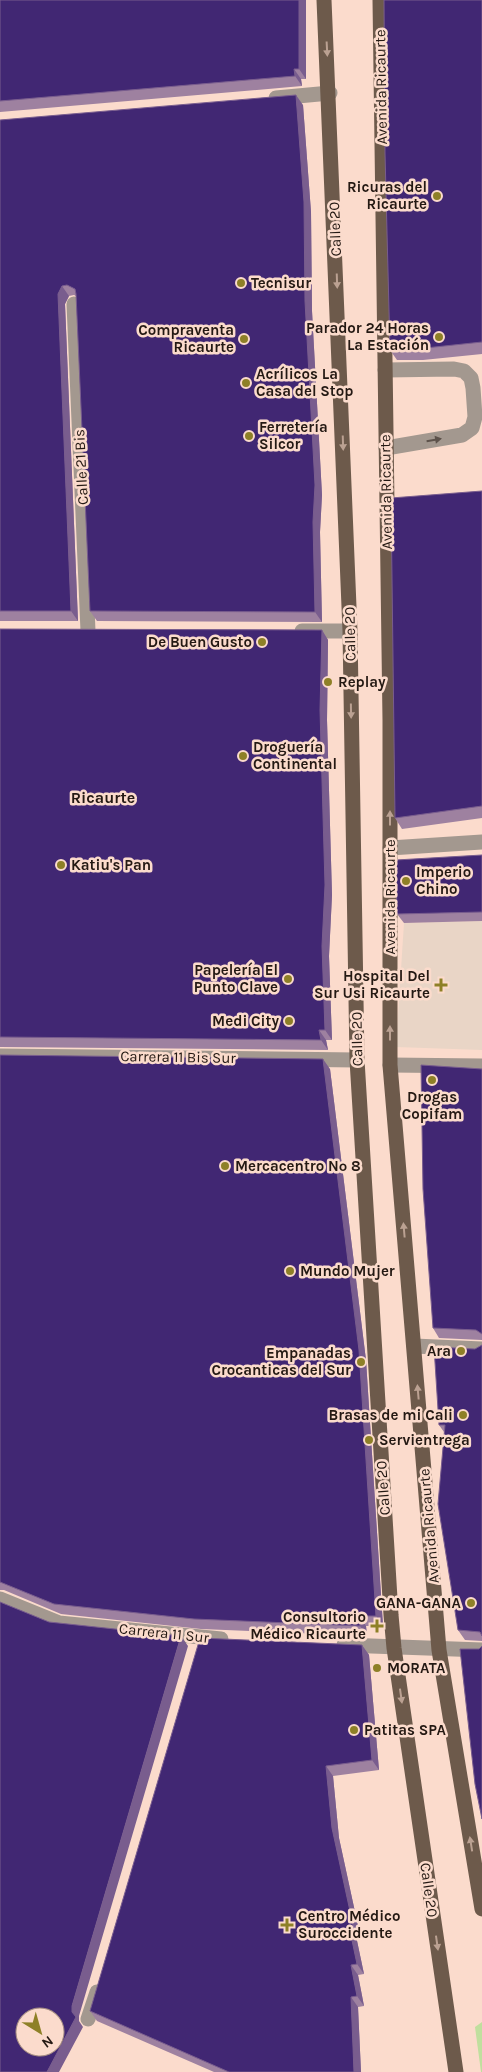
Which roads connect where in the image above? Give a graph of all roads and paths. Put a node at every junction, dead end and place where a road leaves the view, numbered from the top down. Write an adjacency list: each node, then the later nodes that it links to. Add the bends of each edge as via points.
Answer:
1 (324, 0): 3 (main road, Calle 20, one-way to 3)
2 (380, 0): 6 (main road, Avenida Ricaurte)
3 (330, 93): 4 (street); 10 (main road, Calle 20, one-way to 10)
4 (262, 99)
5 (74, 304): 8 (street, Calle 21 Bis, via 93,631)
6 (384, 370): 7 (main road, Avenida Ricaurte); 7 (street, one-way to 6, via 462,435 472,428 475,417 471,378 464,371)
7 (386, 448): 12 (main road, Avenida Ricaurte, one-way to 7)
8 (69, 630)
9 (292, 631): 10 (street)
10 (350, 631): 14 (main road, Calle 20, one-way to 14)
11 (482, 842): 12 (street)
12 (390, 848): 15 (main road, Avenida Ricaurte, one-way to 12)
13 (0, 1056): 14 (street, Carrera 11 Bis Sur)
14 (357, 1060): 23 (main road, Calle 20)
15 (390, 1065): 16 (street); 17 (main road, Avenida Ricaurte, one-way to 15)
16 (482, 1066)
17 (414, 1346): 18 (street); 24 (main road, Avenida Ricaurte, one-way to 17)
18 (482, 1350)
19 (0, 1599): 20 (street, Carrera 11 Sur, via 59,1623)
20 (200, 1638): 21 (street, Carrera 11 Sur); 26 (street)
21 (238, 1640)
22 (333, 1645): 23 (street)
23 (394, 1648): 24 (street); 30 (main road, Calle 20, one-way to 30)
24 (439, 1650): 25 (street); 27 (main road, Avenida Ricaurte, one-way to 24)
25 (482, 1650)
26 (195, 1656)
27 (482, 1909)
28 (100, 1982): 29 (street)
29 (88, 2019)
30 (456, 2072)

